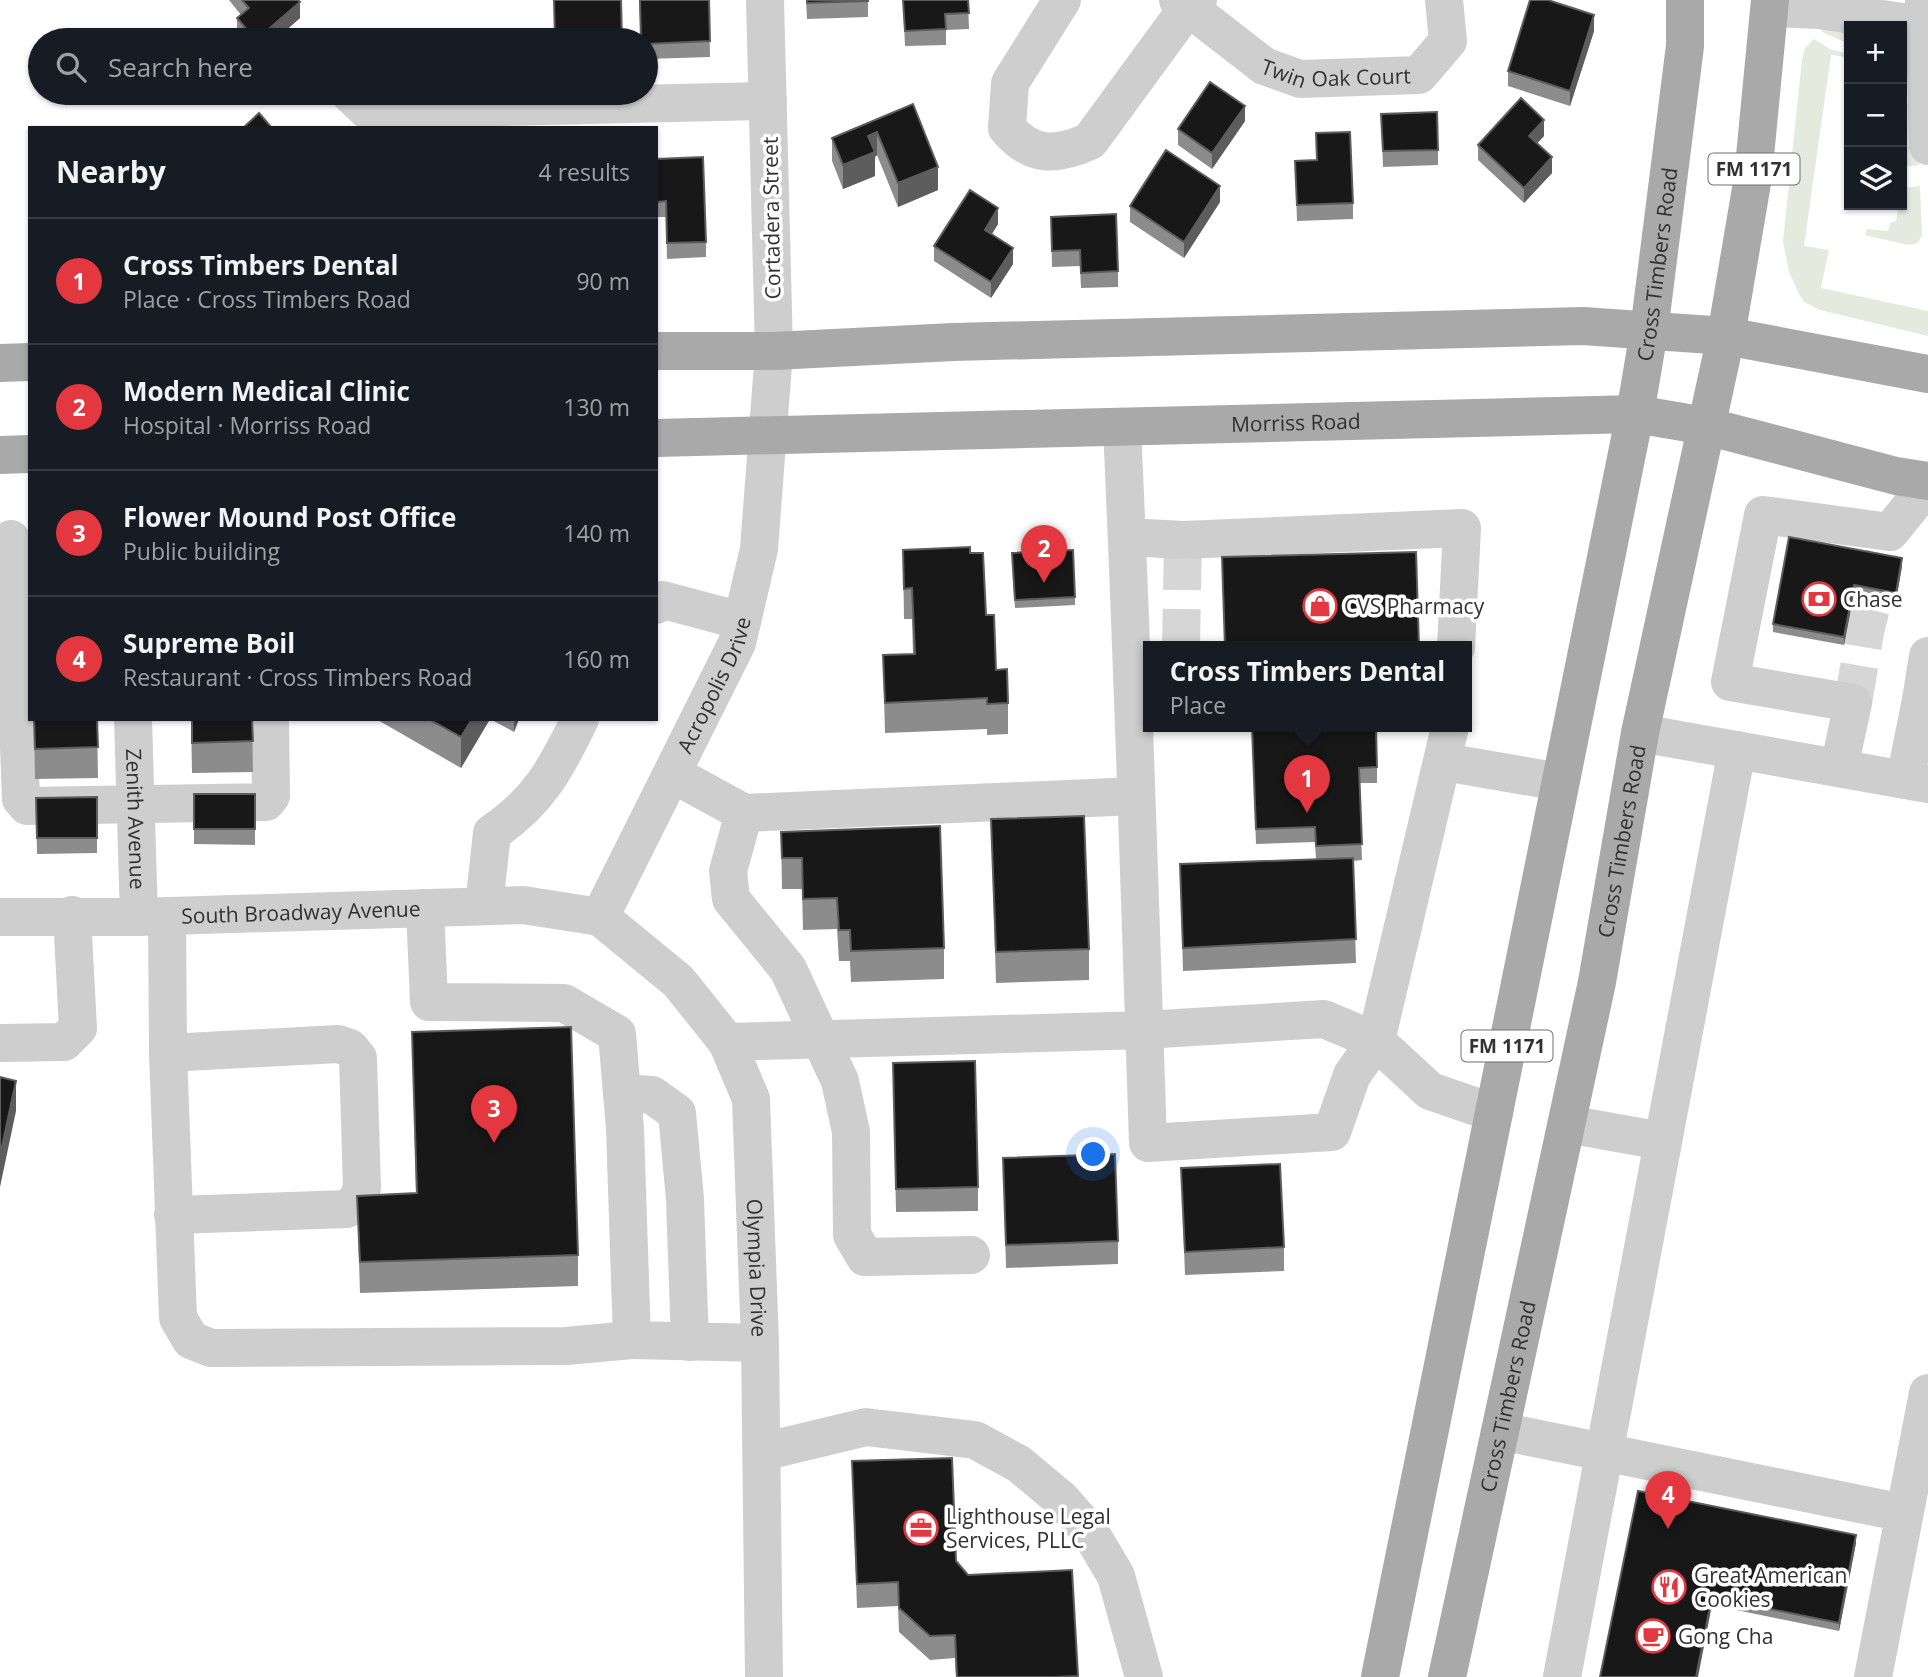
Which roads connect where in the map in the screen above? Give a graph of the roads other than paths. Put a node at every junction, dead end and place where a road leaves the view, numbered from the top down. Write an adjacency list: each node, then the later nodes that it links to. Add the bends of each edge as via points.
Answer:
1 (765, 0): 9 (street, Cortadera Street)
2 (1062, 0): 5 (street, Twin Oak Court, via 1010,83 1007,128 1043,153 1068,151 1090,141)
3 (1444, 0): 5 (street, Twin Oak Court, via 1448,41 1419,75 1300,79 1264,66)
4 (1685, 0): 13 (main road, Cross Timbers Road / FM 1171, via 1685,46)
5 (1188, 2)
6 (1770, 4): 7 (street, via 1818,10); 14 (main road, Cross Timbers Road / FM 1171, via 1753,177)
7 (1924, 12): 12 (street)
8 (658, 101): 9 (street)
9 (768, 101): 16 (street, Cortadera Street)
10 (362, 105): 11 (street, via 367,110)
11 (411, 105)
12 (1928, 146)
13 (1649, 331): 14 (main road); 16 (main road, via 1583,326); 20 (main road, Cross Timbers Road / FM 1171)
14 (1726, 335): 19 (main road); 21 (main road, Cross Timbers Road / FM 1171)
15 (658, 351): 16 (main road)
16 (774, 351): 23 (street, Cortadera Street)
17 (28, 362): 18 (main road)
18 (0, 363)
19 (1928, 374)
20 (1635, 414): 21 (main road, Morriss Road); 22 (main road, Morriss Road); 43 (main road, Cross Timbers Road / FM 1171)
21 (1706, 426): 27 (main road, Morriss Road); 38 (main road, Cross Timbers Road / FM 1171)
22 (1122, 427): 23 (main road, Morriss Road); 28 (street)
23 (769, 436): 24 (main road, Morriss Road); 31 (street, Acropolis Drive, via 759,549)
24 (658, 438)
25 (0, 454): 26 (main road)
26 (28, 454)
27 (1928, 483): 41 (street, via 1890,532 1763,515 1730,682 1853,703)
28 (1127, 537): 32 (street, via 1183,540 1462,528); 45 (street)
29 (13, 539): 46 (street, via 21,799 27,806)
30 (658, 604): 31 (street, via 663,600)
31 (742, 621): 42 (street, Acropolis Drive, via 737,643)
32 (1456, 641)
33 (1928, 656): 34 (street)
34 (1925, 701): 44 (street)
35 (132, 721): 46 (street, Zenith Avenue)
36 (270, 721): 46 (street, via 271,796 266,802)
37 (579, 721): 48 (street, via 555,772 517,816 492,833)
38 (1640, 733): 40 (street); 62 (main road, Cross Timbers Road / FM 1171)
39 (1447, 745): 43 (street); 56 (street)
40 (1737, 750): 41 (street); 63 (street)
41 (1839, 768): 44 (street)
42 (673, 774): 47 (street); 53 (street, Acropolis Drive)
43 (1560, 782): 61 (main road, Cross Timbers Road / FM 1171)
44 (1916, 782)
45 (1136, 796): 47 (street); 54 (street)
46 (135, 804): 51 (street, Zenith Avenue)
47 (744, 813): 55 (street, via 727,871 731,899 788,969)
48 (484, 906): 49 (street, South Broadway Avenue); 53 (street, South Broadway Avenue, via 523,905)
49 (425, 908): 51 (street, South Broadway Avenue); 60 (street, via 429,1002 564,1003 617,1034)
50 (72, 915): 51 (street, South Broadway Avenue); 52 (street, South Broadway Avenue); 58 (street, via 78,1028 64,1042)
51 (153, 916): 59 (street, Zenith Avenue)
52 (0, 917)
53 (600, 917): 57 (street, Olympia Drive, via 678,981)
54 (1144, 1030): 55 (street); 56 (street, via 1324,1019); 56 (street, via 1148,1143 1332,1132 1352,1075)
55 (820, 1040): 57 (street); 65 (street, via 840,1081 851,1132 852,1235 865,1257)
56 (1376, 1041): 61 (street, via 1430,1091)
57 (727, 1042): 68 (street, Olympia Drive, via 751,1099)
58 (0, 1043)
59 (168, 1053): 64 (street, Zenith Avenue); 64 (street, via 338,1044 350,1048 358,1058 362,1188 347,1209)
60 (622, 1093): 66 (street); 67 (street, via 652,1095 677,1113)
61 (1494, 1113): 76 (main road, Cross Timbers Road / FM 1171)
62 (1567, 1124): 63 (street); 70 (main road, Cross Timbers Road / FM 1171)
63 (1662, 1141): 71 (street)
64 (173, 1215): 66 (street, Zenith Avenue, via 178,1318 191,1340 211,1348 566,1346)
65 (971, 1255)
66 (632, 1340): 67 (street, Zenith Avenue)
67 (691, 1342): 68 (street, Zenith Avenue)
68 (760, 1343): 72 (street, Olympia Drive)
69 (1928, 1393): 73 (street)
70 (1500, 1431): 71 (street); 77 (main road, Cross Timbers Road / FM 1171)
71 (1605, 1450): 73 (street); 78 (street)
72 (762, 1452): 74 (street, Olympia Drive); 75 (street, via 866,1427 975,1440 1019,1464 1090,1532 1116,1576)
73 (1904, 1513): 79 (street)
74 (764, 1677)
75 (1144, 1677)
76 (1380, 1677)
77 (1447, 1677)
78 (1562, 1677)
79 (1873, 1677)

